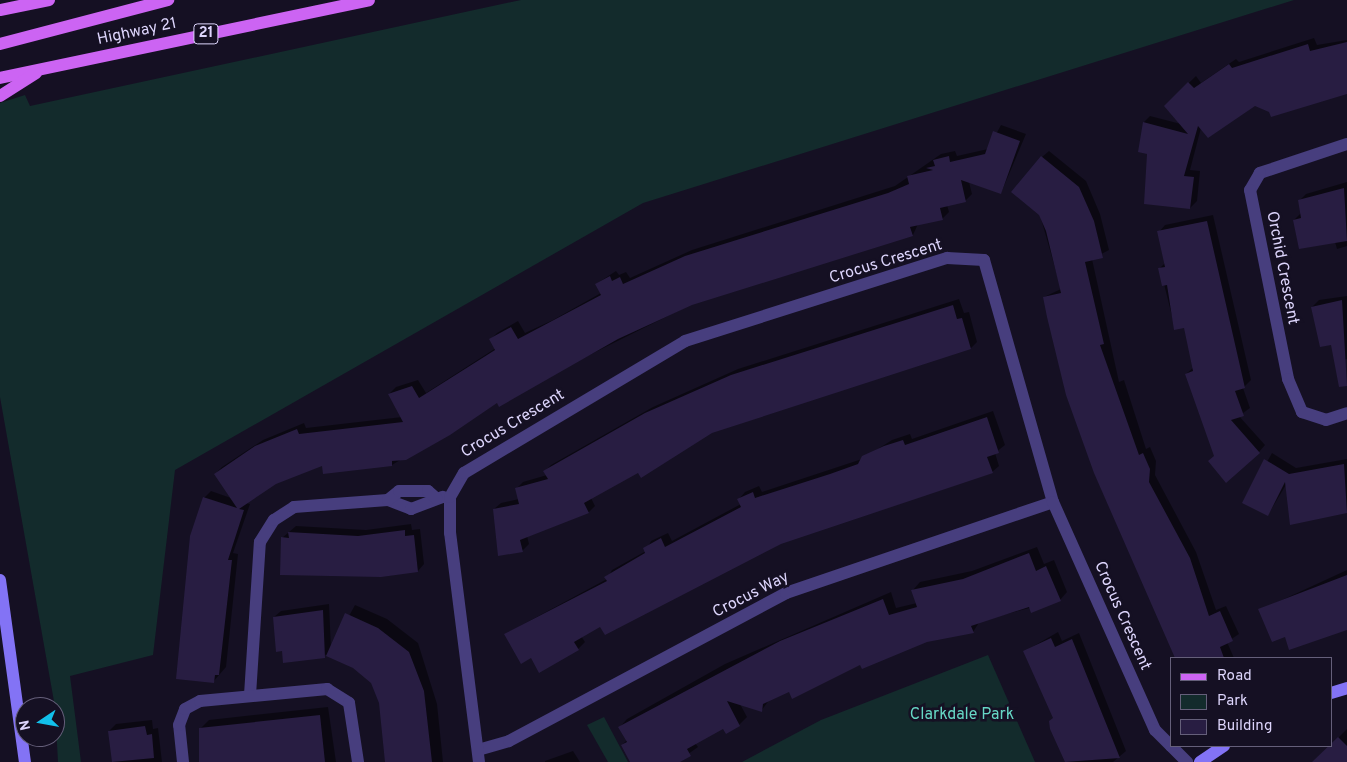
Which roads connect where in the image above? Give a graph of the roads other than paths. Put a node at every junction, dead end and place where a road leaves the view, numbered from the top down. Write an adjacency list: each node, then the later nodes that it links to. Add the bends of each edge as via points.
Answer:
1 (49, 0): 4 (main road)
2 (168, 0): 5 (main road)
3 (369, 0): 6 (main road, Highway 21 / 21)
4 (0, 10)
5 (0, 44)
6 (43, 69): 7 (main road, Highway 21 / 21); 8 (main road)
7 (0, 78)
8 (0, 96)
9 (1347, 144): 10 (street, Orchid Crescent, via 1260,173 1250,190 1295,396 1302,412 1326,420)
10 (1347, 413)
11 (450, 497): 12 (street); 14 (street, Crocus Crescent, via 464,473 685,341 947,258 984,260); 22 (street, via 450,533)
12 (436, 498): 13 (street, via 411,509); 13 (street, via 416,489 399,491)
13 (388, 500): 18 (street, via 294,507 274,520 260,542)
14 (1053, 502): 19 (street, Crocus Crescent, via 1155,730); 22 (street, Crocus Way, via 786,593)
15 (0, 580): 23 (main road)
16 (1347, 688): 17 (main road)
17 (1332, 693)
18 (250, 695): 24 (street, via 200,701 185,709 179,725); 25 (street, via 328,689 343,696 352,715)
19 (1170, 745)
20 (1172, 747): 26 (street, Crocus Crescent)
21 (1222, 747): 27 (main road)
22 (478, 756)
23 (25, 762)
24 (183, 762)
25 (358, 762)
26 (1187, 762)
27 (1200, 762)

